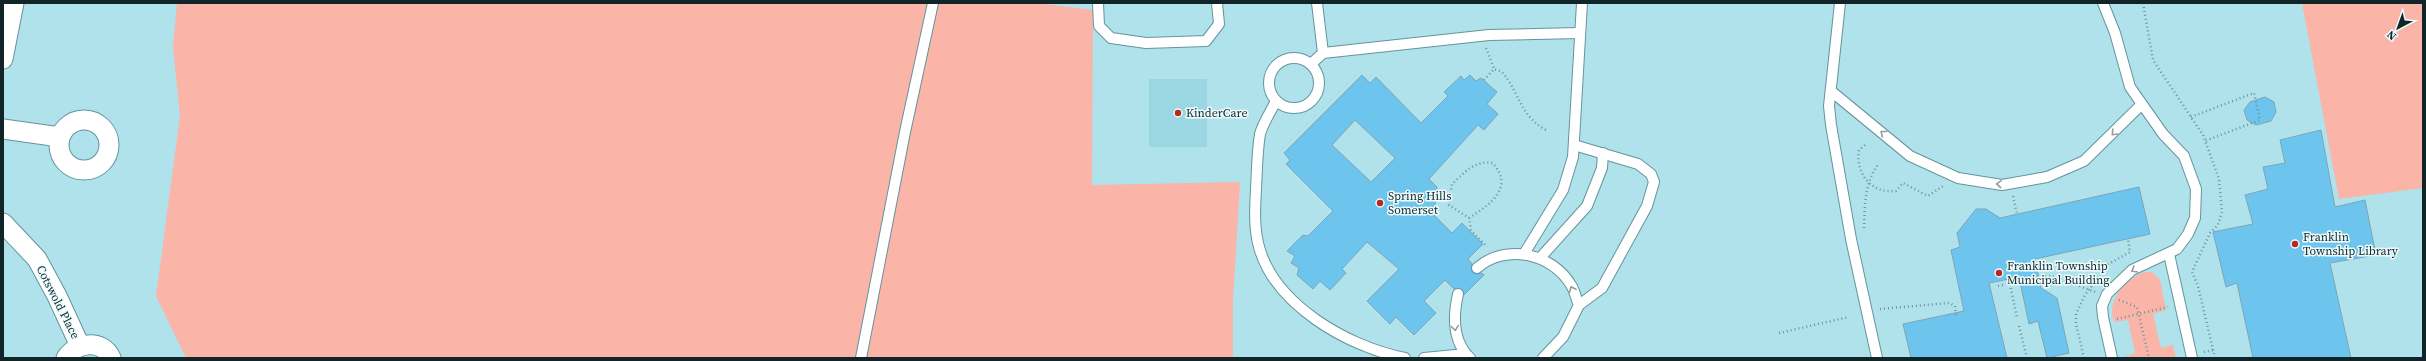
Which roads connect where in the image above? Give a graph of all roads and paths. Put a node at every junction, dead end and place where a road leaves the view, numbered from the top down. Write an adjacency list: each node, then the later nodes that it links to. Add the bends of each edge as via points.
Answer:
1 (14, 3): 12 (street)
2 (933, 3): 60 (lane, via 904,132)
3 (1098, 3): 4 (lane, via 1098,26 1111,38 1146,43 1206,42 1219,24)
4 (1217, 3)
5 (1317, 3): 11 (lane)
6 (1582, 3): 9 (lane)
7 (1840, 3): 16 (lane)
8 (2103, 3): 18 (lane, via 2115,32 2130,87)
9 (1580, 33): 10 (lane); 24 (lane)
10 (1480, 36): 11 (lane); 14 (path)
11 (1323, 53): 13 (lane)
12 (3, 60)
13 (1311, 64): 17 (lane, via 1293,58 1285,59 1275,66 1269,77 1268,86); 17 (lane, via 1318,76 1319,84 1314,99 1308,104 1291,108)
14 (1494, 69): 15 (path); 21 (path, via 1502,72 1525,113 1534,123)
15 (1484, 80)
16 (1831, 91): 18 (lane, one-way to 16, via 2084,160 2047,177 2002,185 1958,178 1910,156); 64 (lane, via 1831,125 1851,239)
17 (1276, 101): 61 (lane, via 1260,133 1257,168 1255,223 1258,244 1267,266 1301,308 1321,323 1351,341)
18 (2141, 105): 39 (lane, via 2184,156 2196,189 2194,218 2188,234 2177,249)
19 (2191, 117): 23 (path, via 2254,93 2260,120)
20 (3, 129): 22 (street)
21 (1546, 130)
22 (60, 137)
23 (2205, 141)
24 (1574, 145): 26 (lane); 38 (lane, via 1564,190)
25 (1865, 145): 28 (path, via 1859,150 1857,160)
26 (1604, 153): 40 (lane, via 1602,168 1587,206); 49 (lane, via 1638,164 1651,174 1654,182 1647,206 1602,288)
27 (1879, 163): 28 (path)
28 (1869, 182): 29 (path, via 1884,192 1896,191 1903,183 1928,196 1942,186); 36 (path)
29 (1950, 188)
30 (2006, 196): 33 (path, via 2014,196)
31 (1436, 199): 32 (path)
32 (1450, 199): 34 (path, via 1450,205); 34 (path, via 1452,184 1472,166 1484,161 1493,162 1500,171 1503,181 1499,192)
33 (2017, 214)
34 (1469, 218): 37 (path, via 1471,230)
35 (3, 223): 57 (street, Cotswold Place, via 37,259 57,296)
36 (1864, 234)
37 (1488, 248)
38 (1524, 254): 40 (lane); 41 (lane, via 1503,255 1484,262)
39 (2169, 254): 45 (lane, one-way to 45, via 2132,270); 48 (lane)
40 (1540, 258): 49 (lane, one-way to 40, via 1571,285 1558,269)
41 (1477, 268)
42 (2010, 284): 43 (path); 45 (path, via 2056,276); 53 (path)
43 (1998, 286)
44 (1458, 294): 58 (lane, one-way to 58, via 1453,315 1456,336)
45 (2106, 296): 50 (path, via 2137,307); 66 (lane, via 2102,306 2103,317)
46 (2201, 298): 48 (path)
47 (1878, 303): 51 (path, via 1880,310 1949,303 1955,306)
48 (2180, 304): 50 (path); 68 (lane)
49 (1579, 305): 63 (lane, via 1563,337)
50 (2139, 314): 54 (path); 67 (path)
51 (1956, 315)
52 (1849, 317): 56 (path)
53 (2017, 318)
54 (2116, 320)
55 (2019, 326): 65 (path)
56 (1779, 332)
57 (73, 352): 59 (street, Cotswold Place, via 89,344 99,347)
58 (1468, 356): 62 (lane)
59 (111, 358)
60 (861, 358)
61 (1405, 358)
62 (1424, 358)
63 (1543, 358)
64 (1878, 358)
65 (2027, 358)
66 (2112, 358)
67 (2149, 358)
68 (2192, 358)

